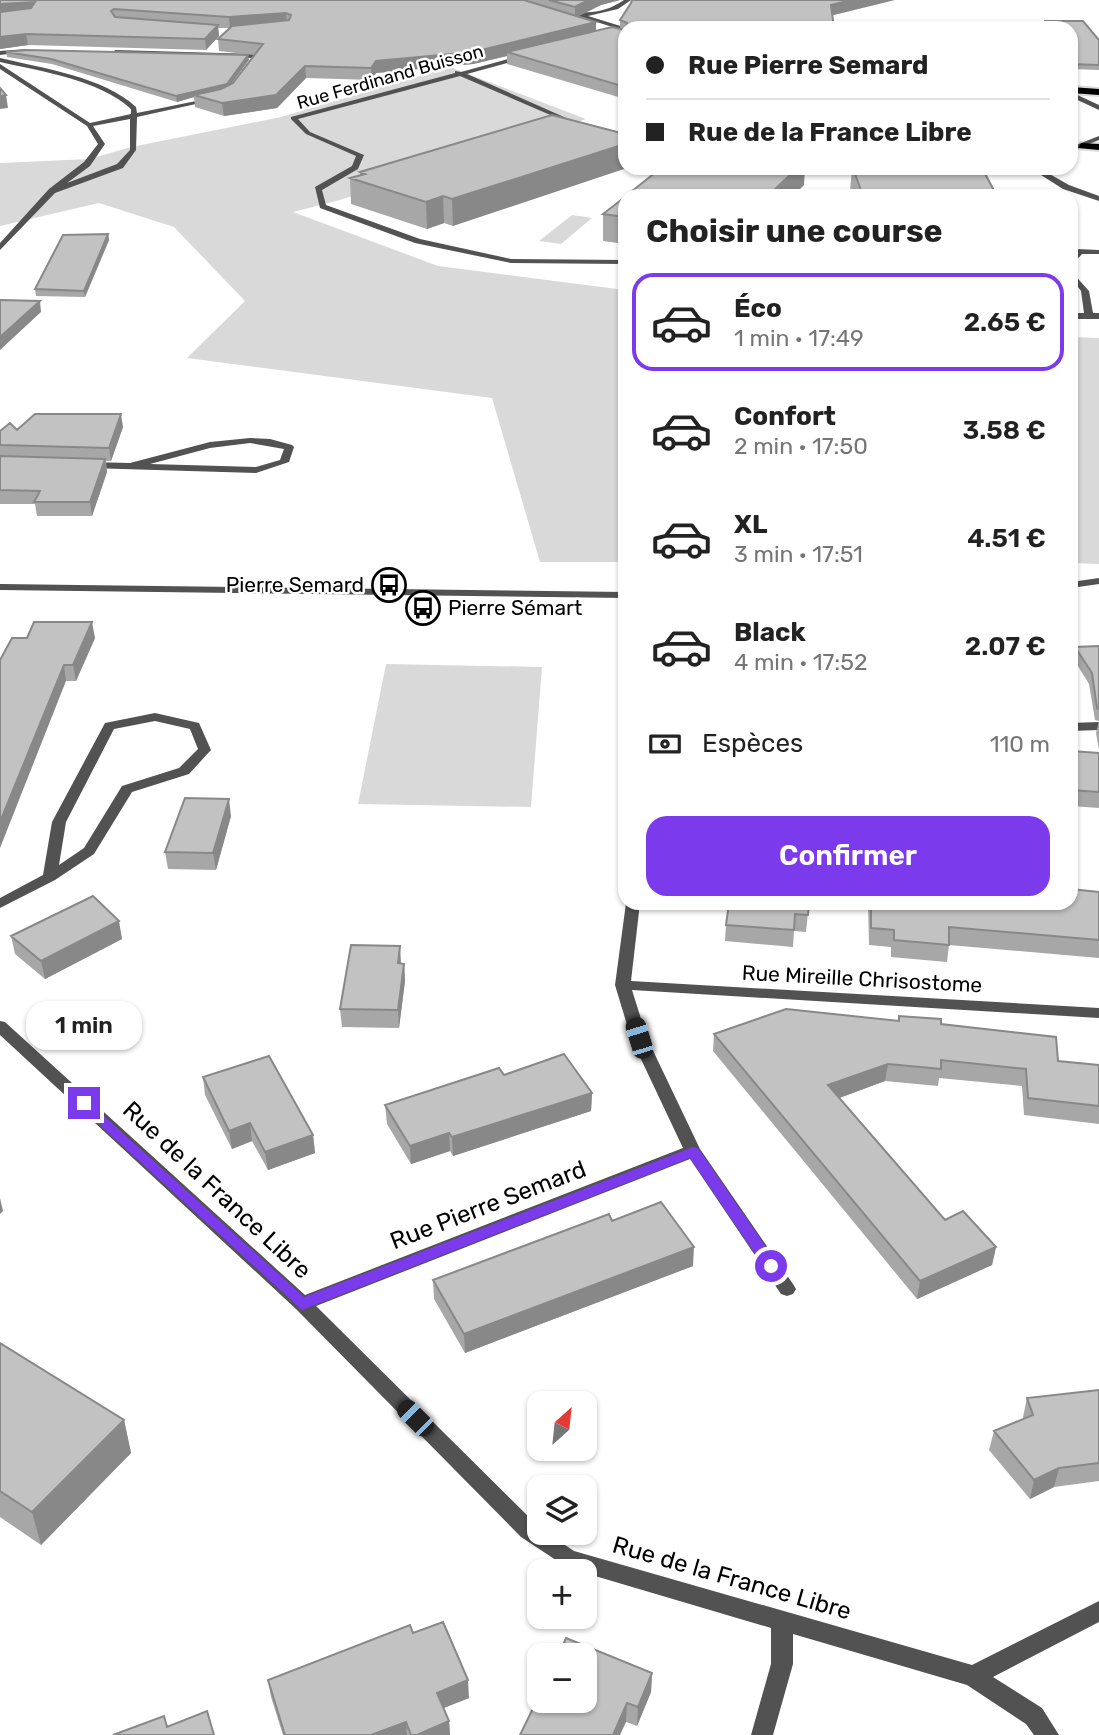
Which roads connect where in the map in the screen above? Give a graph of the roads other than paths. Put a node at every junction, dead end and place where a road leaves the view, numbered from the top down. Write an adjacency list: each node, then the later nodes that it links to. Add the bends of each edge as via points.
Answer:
1 (628, 0): 4 (street); 5 (street)
2 (550, 6): 4 (street)
3 (555, 14): 4 (street)
4 (580, 19): 6 (street); 9 (street)
5 (624, 21)
6 (618, 26)
7 (618, 30): 9 (street)
8 (618, 30): 9 (street)
9 (612, 34)
10 (215, 47): 14 (street)
11 (28, 50): 13 (street)
12 (111, 52): 14 (street)
13 (0, 53)
14 (209, 54): 19 (street, via 258,56)
15 (535, 54): 18 (street, Rue Ferdinand Buisson)
16 (0, 60): 25 (street, via 112,93 132,104)
17 (0, 66): 26 (street)
18 (457, 72): 27 (street); 40 (street, Rue Ferdinand Buisson, via 293,118 308,133 360,155 355,167 318,189 323,206 418,241 511,261)
19 (244, 74)
20 (1078, 92): 21 (highway)
21 (1099, 93)
22 (1078, 96): 24 (street)
23 (222, 97): 25 (street)
24 (1099, 108)
25 (132, 116): 26 (street); 34 (street, via 133,150 120,166)
26 (89, 125): 34 (street, via 102,144 88,164)
27 (579, 125)
28 (1099, 138): 29 (street)
29 (1078, 147)
30 (1099, 147): 31 (highway)
31 (1078, 148)
32 (1044, 175): 33 (street)
33 (1073, 189)
34 (52, 191): 37 (street)
35 (1078, 191): 36 (street)
36 (1099, 199)
37 (0, 248)
38 (1099, 252): 39 (street)
39 (1078, 254)
40 (618, 262)
41 (1078, 282): 42 (street)
42 (1094, 316)
43 (79, 465): 44 (street)
44 (131, 466): 44 (street, via 256,470 285,462 289,447 265,439 220,443)
45 (1099, 581): 46 (street)
46 (1078, 583)
47 (0, 587): 48 (street)
48 (618, 595)
49 (1099, 726): 50 (street)
50 (1078, 727)
51 (50, 877): 51 (street, via 60,822 109,726 155,717 195,726 205,750 184,771 127,789 89,851); 52 (street)
52 (0, 904)
53 (632, 910): 54 (street)
54 (623, 985): 55 (street, Rue Mireille Chrisostome); 57 (street, via 639,1038)
55 (1099, 1013)
56 (0, 1026): 59 (street, Rue de la France Libre)
57 (693, 1152): 58 (street); 59 (street, Rue Pierre Semard)
58 (787, 1289)
59 (302, 1304): 61 (street, Rue de la France Libre, via 528,1531 568,1559)
60 (1099, 1611): 62 (street)
61 (782, 1619): 62 (street, Rue de la France Libre); 63 (street, via 782,1664)
62 (973, 1676): 64 (street, Rue de la France Libre, via 1034,1716)
63 (762, 1735)
64 (1048, 1735)

